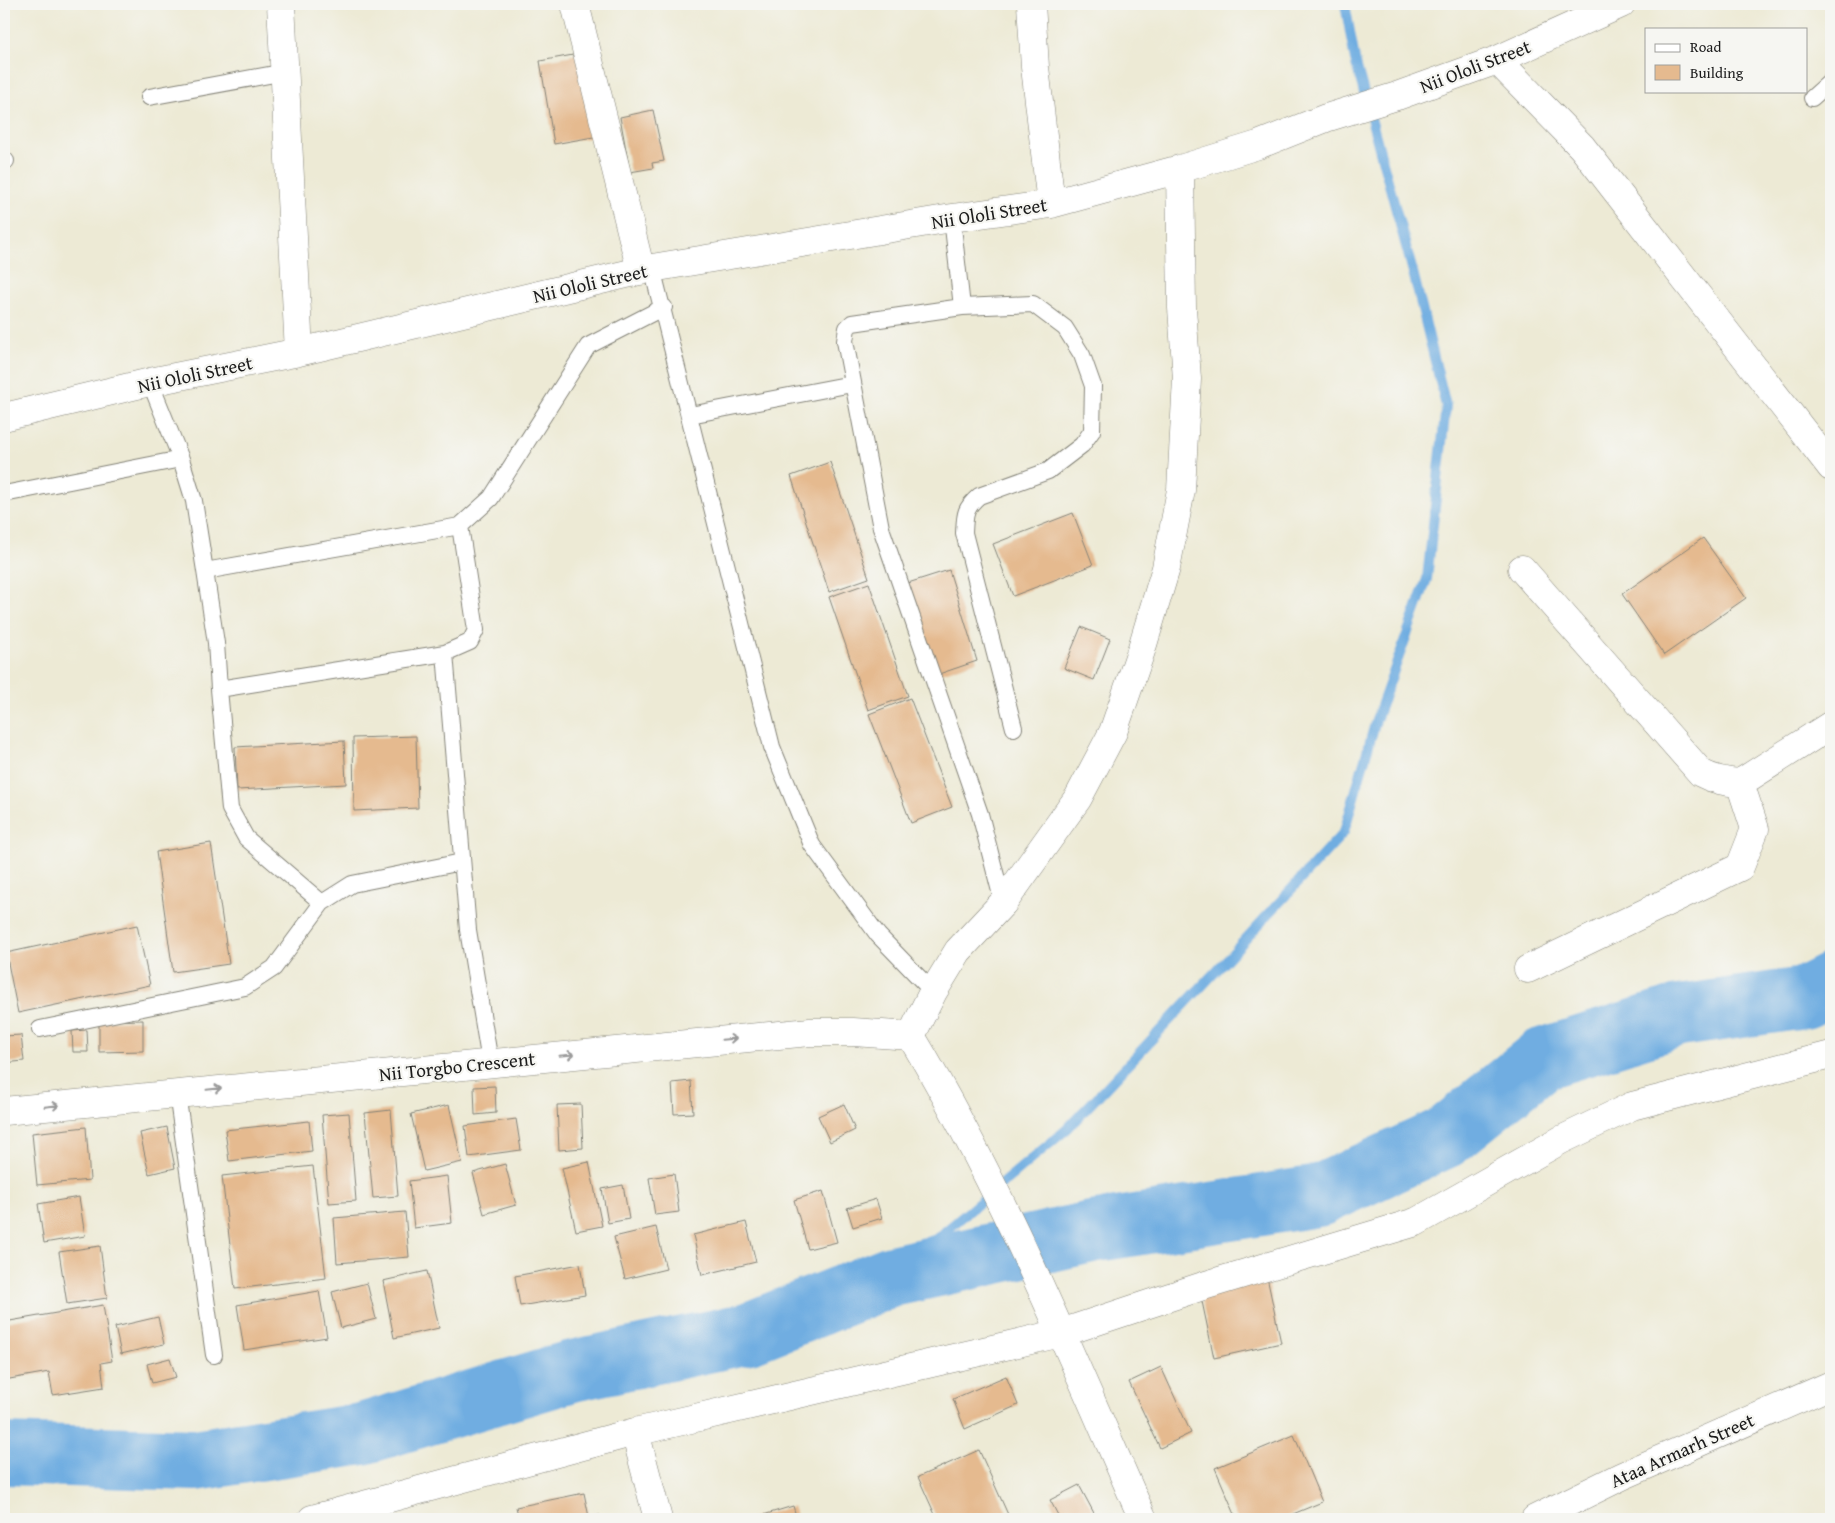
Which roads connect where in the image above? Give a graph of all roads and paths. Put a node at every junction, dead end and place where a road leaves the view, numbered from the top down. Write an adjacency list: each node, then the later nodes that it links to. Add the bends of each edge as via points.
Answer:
1 (281, 4): 6 (street)
2 (575, 4): 13 (street)
3 (1031, 4): 11 (street)
4 (1621, 4): 5 (street, Nii Ololi Street)
5 (1497, 60): 10 (street, Nii Ololi Street, via 1326,118 1258,145); 22 (street, via 1582,147)
6 (285, 72): 8 (lane); 16 (street)
7 (1831, 81): 9 (lane)
8 (149, 98)
9 (1812, 98)
10 (1180, 169): 11 (street, Nii Ololi Street); 34 (street, via 1182,308 1187,379 1181,490 1166,568 1113,732 1078,798)
11 (1051, 204): 12 (street, Nii Ololi Street)
12 (952, 218): 13 (street, Nii Ololi Street); 14 (lane)
13 (647, 269): 15 (lane); 16 (street, Nii Ololi Street)
14 (962, 307): 18 (lane, via 852,323 847,328 845,341); 30 (lane, via 1033,304 1065,328 1082,355 1093,386 1092,431 1082,445 1048,471 979,496 965,512 964,534)
15 (664, 308): 19 (lane); 24 (lane, via 588,346 491,498)
16 (299, 352): 17 (street, Nii Ololi Street)
17 (150, 382): 20 (street, Nii Ololi Street); 21 (lane)
18 (852, 384): 19 (lane); 34 (lane, via 881,528 980,814)
19 (690, 415): 36 (lane, via 772,748 812,845 878,934)
20 (4, 417)
21 (181, 459): 23 (lane); 26 (lane, via 194,501)
22 (1831, 466)
23 (4, 494)
24 (460, 526): 26 (lane); 27 (lane, via 476,630 470,642)
25 (1522, 568): 31 (street, via 1700,773 1723,782)
26 (205, 570): 28 (lane)
27 (445, 653): 28 (lane); 32 (lane)
28 (219, 690): 33 (lane, via 230,809 246,838)
29 (1831, 725): 31 (street)
30 (1014, 728)
31 (1740, 783): 35 (street, via 1755,829 1740,867)
32 (462, 862): 33 (lane, via 352,884); 40 (lane, via 468,930)
33 (322, 902): 37 (lane, via 274,968 245,987)
34 (1003, 903): 36 (street, via 958,951)
35 (1528, 969)
36 (932, 992): 38 (street)
37 (40, 1029)
38 (911, 1036): 40 (street, Nii Torgbo Crescent, one-way to 38, via 810,1032); 43 (street, via 982,1162)
39 (1831, 1055): 43 (street, via 1632,1106 1561,1140 1416,1222 1203,1286)
40 (490, 1062): 41 (street, Nii Torgbo Crescent, one-way to 40)
41 (177, 1093): 42 (street, Nii Torgbo Crescent, one-way to 41); 44 (lane)
42 (4, 1111)
43 (1057, 1324): 46 (street); 49 (street)
44 (214, 1355)
45 (1831, 1385): 50 (street, Ataa Armarh Street, via 1622,1476)
46 (635, 1432): 47 (street); 48 (street)
47 (312, 1519)
48 (658, 1519)
49 (1143, 1519)
50 (1535, 1519)

